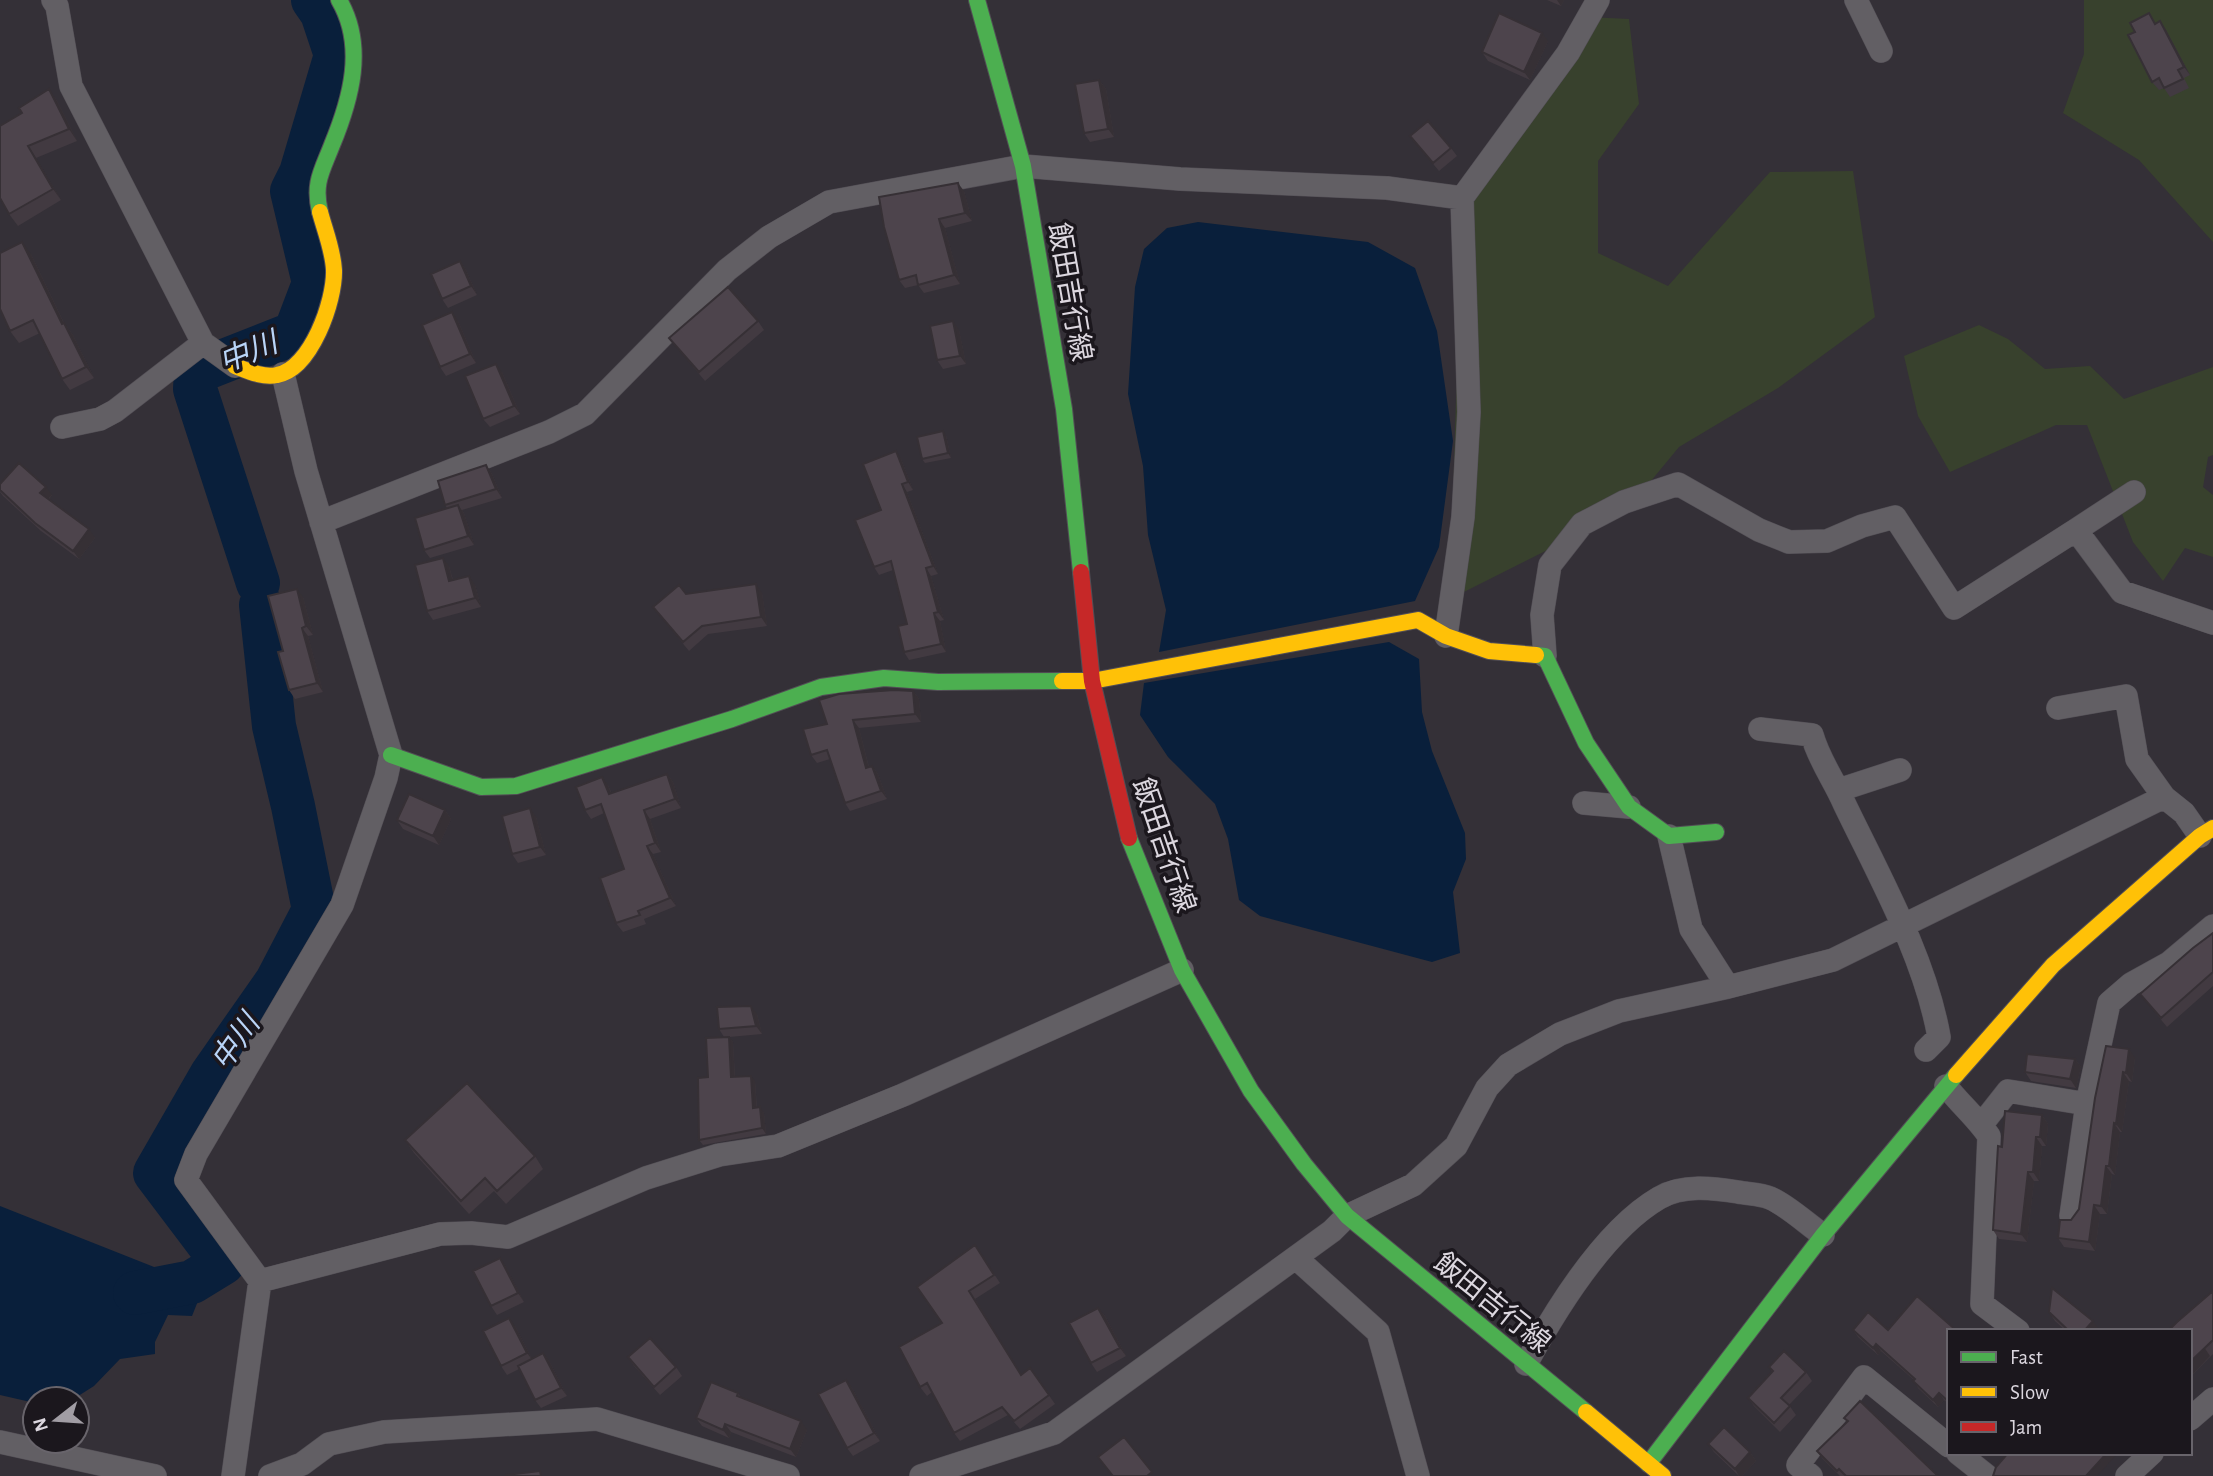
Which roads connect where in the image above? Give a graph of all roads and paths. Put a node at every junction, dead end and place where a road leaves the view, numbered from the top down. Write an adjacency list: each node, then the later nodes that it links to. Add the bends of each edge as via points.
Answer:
1 (53, 0): 9 (street, via 71,86)
2 (339, 0): 11 (street, via 354,36 354,76 316,187 335,270 326,319 307,353)
3 (977, 0): 7 (street, 飯田吉行線)
4 (1598, 0): 8 (street, via 1569,53)
5 (1856, 0): 6 (street)
6 (1881, 51)
7 (1023, 166): 8 (street, via 1180,179 1387,187); 14 (street, via 829,202 769,237 727,270 585,414); 19 (street, 飯田吉行線, via 1064,409)
8 (1462, 198): 17 (street, via 1469,412 1463,517)
9 (209, 349): 10 (street); 12 (street, via 100,419)
10 (235, 366): 11 (street, via 266,376)
11 (283, 374): 14 (street)
12 (62, 427)
13 (2134, 492): 15 (street)
14 (321, 522): 22 (street)
15 (2076, 530): 16 (street, via 2122,592); 18 (street, via 1954,608 1895,517 1828,541 1789,542 1678,484 1624,502 1582,524 1550,565 1542,615)
16 (2213, 623)
17 (1446, 636): 18 (street, via 1489,651); 19 (street, via 1418,620)
18 (1545, 656): 27 (street, via 1586,743)
19 (1092, 681): 22 (street, via 884,678 821,687 516,786 481,788); 33 (street, 飯田吉行線, via 1126,831)
20 (2058, 708): 25 (street, via 2126,696 2137,759)
21 (1760, 729): 24 (street, via 1812,735)
22 (391, 755): 43 (street, via 342,905 196,1154 186,1180)
23 (1900, 770): 24 (street)
24 (1839, 790): 31 (street)
25 (2164, 797): 29 (street); 31 (street)
26 (1584, 803): 27 (street)
27 (1629, 807): 30 (street)
28 (1717, 832): 30 (street)
29 (2206, 832): 36 (street, via 2053,965)
30 (1669, 836): 34 (street, via 1691,929)
31 (1902, 925): 34 (street, via 1833,960); 35 (street, via 1934,1006 1939,1037)
32 (2213, 926): 37 (street, via 2169,963 2131,984 2109,1003)
33 (1182, 970): 39 (street, 飯田吉行線, via 1251,1091); 43 (street, via 778,1146 719,1155 646,1178 508,1237 440,1234)
34 (1728, 988): 39 (street, via 1619,1011 1560,1034 1508,1065 1487,1088 1456,1146 1413,1185)
35 (1926, 1050)
36 (1946, 1086): 38 (street); 41 (street)
37 (2088, 1104): 38 (street, via 2008,1091); 40 (street)
38 (1982, 1124): 44 (street, via 1989,1136 1983,1304)
39 (1347, 1216): 42 (street); 45 (street, 飯田吉行線)
40 (2071, 1216)
41 (1823, 1235): 45 (street, via 1770,1198 1722,1189 1688,1189 1661,1196 1599,1251 1551,1318); 51 (street)
42 (1296, 1258): 57 (street, via 1054,1433); 58 (street, via 1378,1332)
43 (260, 1281): 54 (street)
44 (2015, 1329)
45 (1526, 1364): 51 (street, 飯田吉行線)
46 (2213, 1399): 47 (street)
47 (2192, 1417)
48 (0, 1442): 53 (street)
49 (1947, 1444): 60 (street, via 1864,1377 1798,1465)
50 (2150, 1455): 61 (street)
51 (1648, 1464): 59 (street, 飯田吉行線)
52 (303, 1470): 55 (street); 56 (street, via 329,1444 384,1432 597,1419)
53 (155, 1476)
54 (233, 1476)
55 (270, 1476)
56 (788, 1476)
57 (921, 1476)
58 (1418, 1476)
59 (1662, 1476)
60 (1811, 1476)
61 (2127, 1476)

